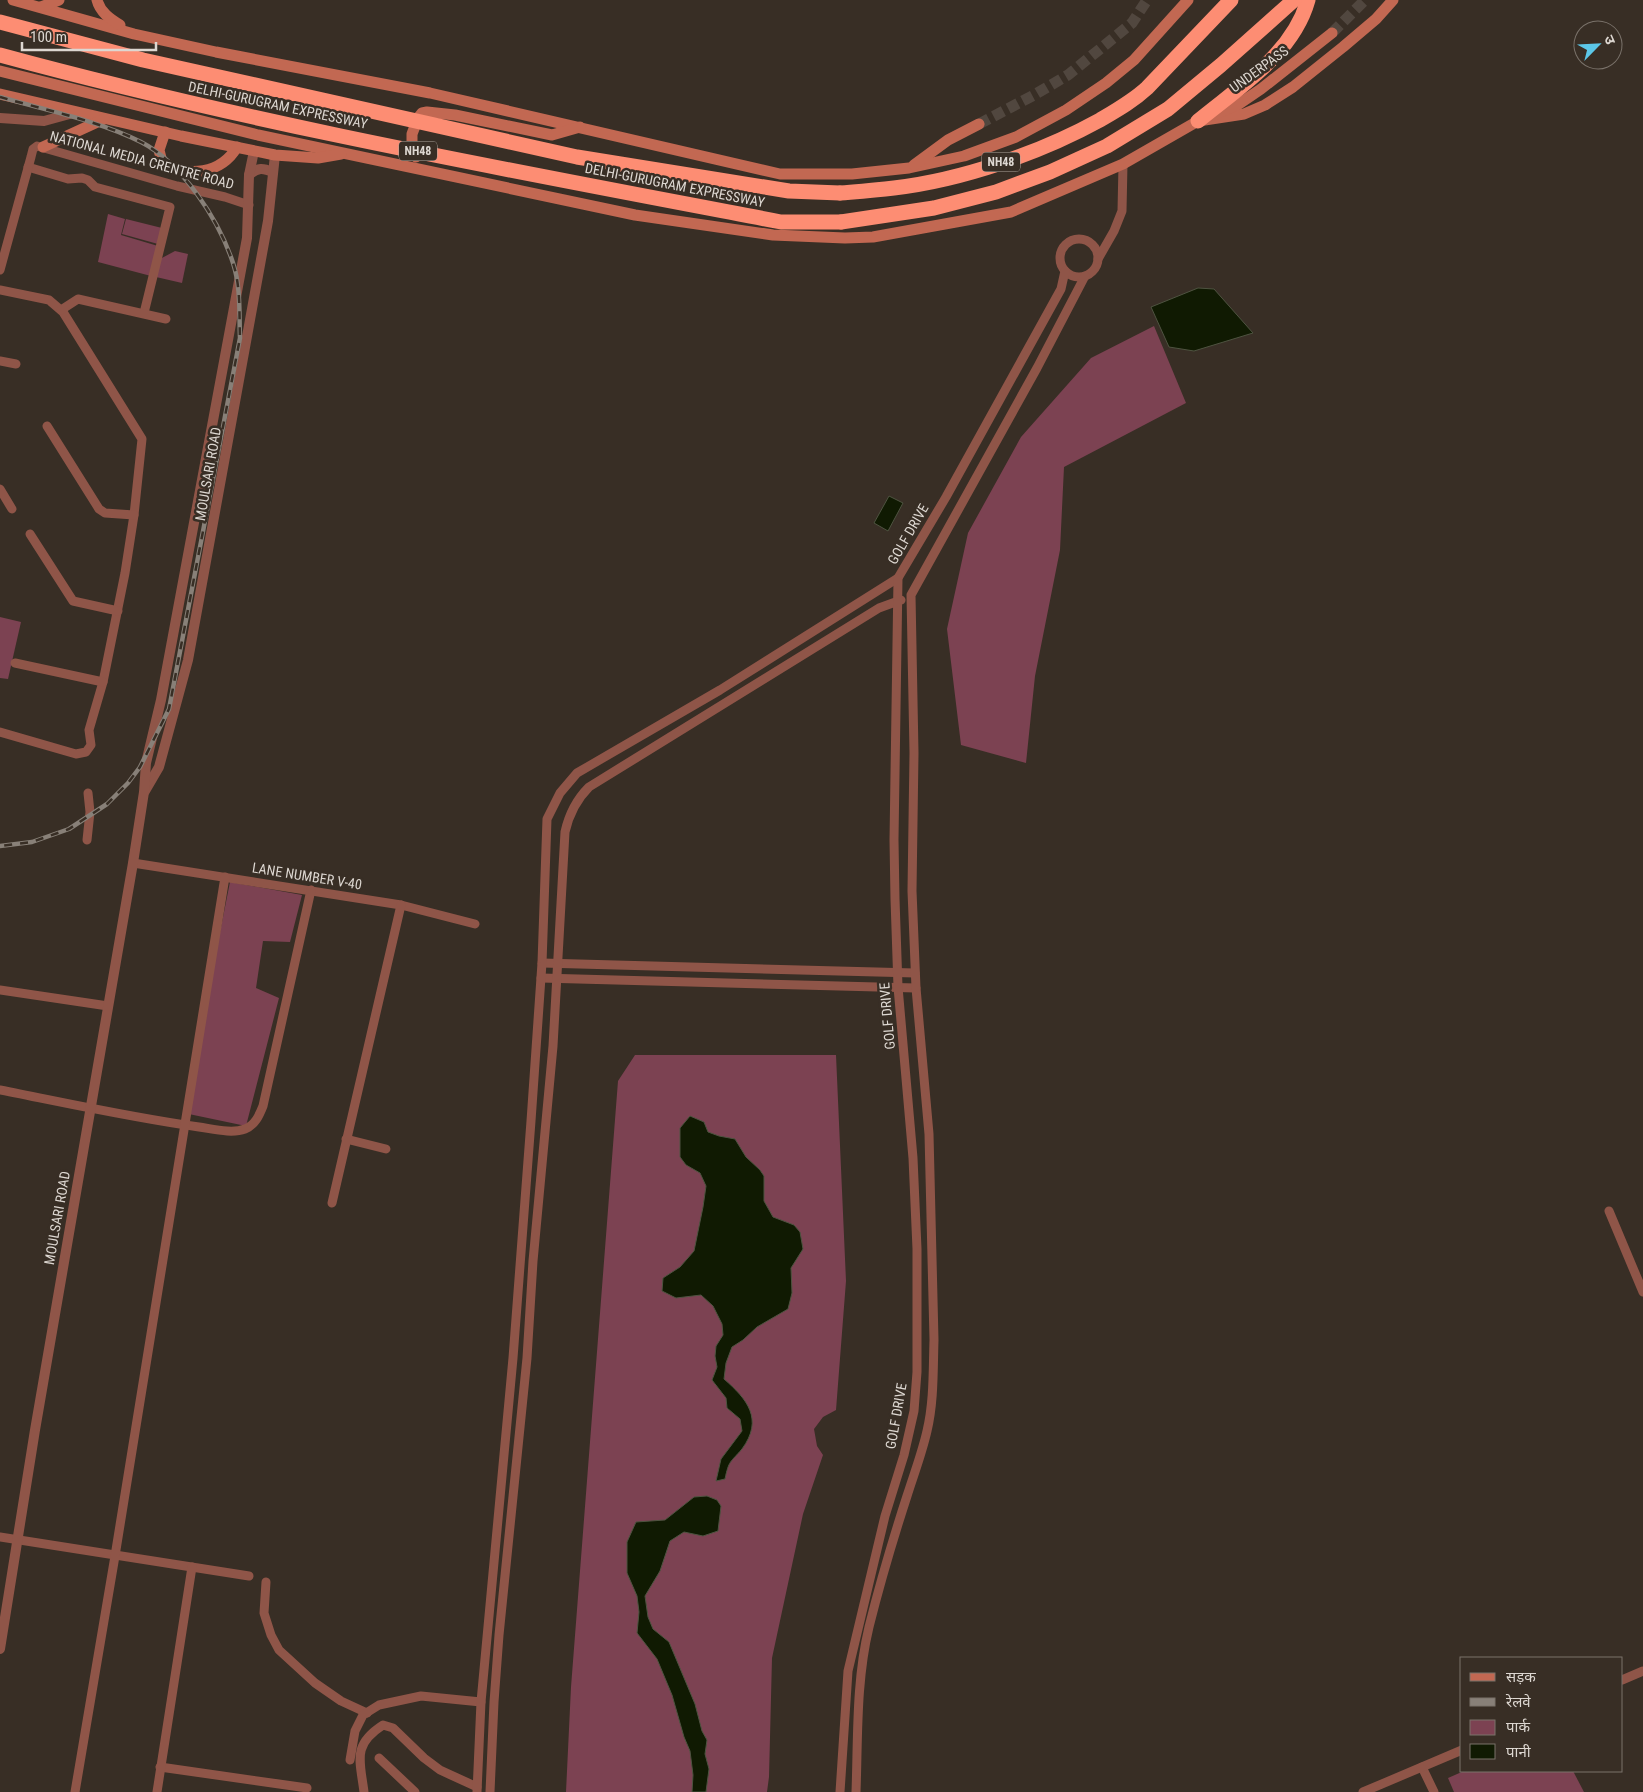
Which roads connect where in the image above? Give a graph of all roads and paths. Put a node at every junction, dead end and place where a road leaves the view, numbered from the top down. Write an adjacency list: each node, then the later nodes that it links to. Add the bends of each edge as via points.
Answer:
1 (13, 0): 9 (main road)
2 (59, 0): 9 (main road)
3 (96, 0): 12 (main road, via 109,19)
4 (1188, 0): 30 (main road, via 1134,60 1106,84 1066,110 1016,137 964,156)
5 (1232, 0): 10 (highway, DELHI-GURUGRAM EXPRESSWAY / NH48, bridge, via 1134,100 1076,133 1018,157 950,177 895,188 840,193 789,191 577,157 143,60)
6 (1294, 0): 13 (highway, DELHI-GURUGRAM EXPRESSWAY / NH48, bridge, via 1168,109 1107,146 996,192 934,208 841,222 782,222 279,124)
7 (1308, 0): 19 (highway, via 1293,35 1267,64)
8 (1393, 0): 19 (main road, via 1344,47 1265,105 1244,114)
9 (41, 7): 12 (main road)
10 (0, 22)
11 (1332, 33): 19 (main road, UNDERPASS, via 1239,104)
12 (134, 34): 21 (main road, via 430,93)
13 (0, 55)
14 (0, 71): 26 (main road, via 258,135)
15 (0, 94): 16 (main road)
16 (76, 112): 17 (street, via 44,121); 18 (main road)
17 (0, 118)
18 (104, 119): 22 (main road); 23 (main road)
19 (1198, 121): 28 (main road)
20 (979, 124): 30 (main road, via 948,140)
21 (581, 127): 30 (main road, via 780,174 852,174); 31 (main road, via 552,135 455,115 422,113 414,126 411,142 416,158)
22 (164, 132): 24 (main road); 24 (main road, via 159,150 162,162 183,172 218,166)
23 (42, 147): 29 (street, NATIONAL MEDIA CRENTRE ROAD, via 34,149); 34 (street, NATIONAL MEDIA CRENTRE ROAD)
24 (237, 147): 25 (main road)
25 (254, 151): 27 (main road); 33 (street, MOULSARI ROAD)
26 (348, 153): 27 (main road, via 318,158); 31 (main road)
27 (275, 154): 32 (street, MOULSARI ROAD)
28 (1123, 164): 31 (main road, via 1011,212 873,237 845,238 773,235 635,215); 35 (street, via 1122,211)
29 (28, 167): 36 (street, NATIONAL MEDIA CRENTRE ROAD); 41 (street, via 68,178 82,178 94,187 170,207)
30 (908, 168)
31 (432, 171)
32 (273, 172): 33 (street, via 260,168); 57 (street, MOULSARI ROAD, via 268,221 188,660 159,766)
33 (250, 175): 34 (street, MOULSARI ROAD)
34 (249, 205): 57 (street, MOULSARI ROAD, via 247,238 161,700 146,763)
35 (1098, 259): 37 (street, via 1091,244 1081,239 1070,241 1060,254); 38 (street, via 1094,269)
36 (0, 270)
37 (1065, 271): 38 (street, via 1071,276); 50 (street, GOLF DRIVE, via 1056,298)
38 (1085, 276): 51 (street)
39 (0, 290): 40 (street, via 49,300)
40 (61, 310): 41 (street, via 78,299); 48 (street, via 142,439)
41 (144, 314): 42 (street)
42 (166, 319)
43 (0, 361): 44 (street)
44 (16, 364)
45 (47, 426): 48 (street, via 99,509 105,513)
46 (0, 489): 47 (street)
47 (12, 509)
48 (134, 515): 53 (street)
49 (30, 534): 53 (street, via 73,601)
50 (898, 578): 52 (street, GOLF DRIVE); 67 (street, via 720,690 573,776 547,819)
51 (910, 595): 52 (street); 61 (street, via 914,753)
52 (898, 602): 60 (street, GOLF DRIVE); 68 (street, via 870,613 582,794 572,810 565,832)
53 (118, 611): 55 (street)
54 (15, 663): 55 (street)
55 (103, 682): 56 (street, via 89,730 91,745 82,754)
56 (0, 732)
57 (144, 792): 62 (street, MOULSARI ROAD)
58 (88, 793): 59 (street, via 90,812)
59 (86, 840)
60 (894, 840): 61 (street); 69 (street, GOLF DRIVE)
61 (912, 842): 70 (street)
62 (133, 863): 63 (street, LANE NUMBER V-40); 76 (street, MOULSARI ROAD)
63 (225, 877): 64 (street, LANE NUMBER V-40); 81 (street)
64 (311, 890): 65 (street, LANE NUMBER V-40); 81 (street, via 260,1116 243,1130)
65 (401, 905): 66 (street, LANE NUMBER V-40); 82 (street)
66 (475, 924)
67 (542, 962): 68 (street); 71 (street)
68 (557, 964): 69 (street); 72 (street)
69 (897, 972): 70 (street); 73 (street, GOLF DRIVE)
70 (915, 973): 74 (street)
71 (541, 978): 72 (street); 79 (street)
72 (557, 979): 73 (street); 80 (street)
73 (898, 987): 74 (street); 89 (street, GOLF DRIVE, via 913,1158 917,1372 914,1411)
74 (916, 988): 90 (street, via 929,1134 934,1363 927,1430)
75 (0, 990): 76 (street)
76 (108, 1006): 78 (street, MOULSARI ROAD)
77 (0, 1090): 78 (street)
78 (90, 1108): 81 (street); 92 (street, MOULSARI ROAD)
79 (531, 1121): 80 (street); 87 (street)
80 (546, 1122): 88 (street)
81 (184, 1125): 93 (street)
82 (346, 1139): 83 (street); 84 (street)
83 (386, 1149)
84 (332, 1203)
85 (1609, 1211): 86 (street)
86 (1643, 1292)
87 (513, 1358): 88 (street); 101 (street)
88 (527, 1358): 114 (street, via 499,1635)
89 (885, 1516): 90 (street); 115 (street, GOLF DRIVE, via 848,1671)
90 (900, 1519): 116 (street, via 863,1655)
91 (0, 1537): 92 (street)
92 (18, 1540): 93 (street); 97 (street, MOULSARI ROAD)
93 (115, 1556): 94 (street); 110 (street)
94 (192, 1567): 95 (street); 106 (street)
95 (249, 1576)
96 (266, 1582): 102 (street, via 264,1614 279,1650 321,1687 341,1701)
97 (4, 1598): 98 (street, MOULSARI ROAD)
98 (0, 1649)
99 (1643, 1671): 100 (street)
100 (1623, 1680)
101 (481, 1702): 102 (street, via 422,1696 379,1705); 109 (street)
102 (367, 1712): 105 (street, via 354,1731)
103 (1460, 1751): 107 (street)
104 (379, 1758): 113 (street)
105 (350, 1760)
106 (160, 1767): 108 (street); 111 (street)
107 (1422, 1767): 117 (street); 118 (street)
108 (307, 1788)
109 (477, 1790): 112 (street, via 440,1770 393,1728 383,1725 367,1739 360,1752)
110 (74, 1792)
111 (157, 1792)
112 (364, 1792)
113 (415, 1792)
114 (490, 1792)
115 (840, 1792)
116 (856, 1792)
117 (1363, 1792)
118 (1434, 1792)

